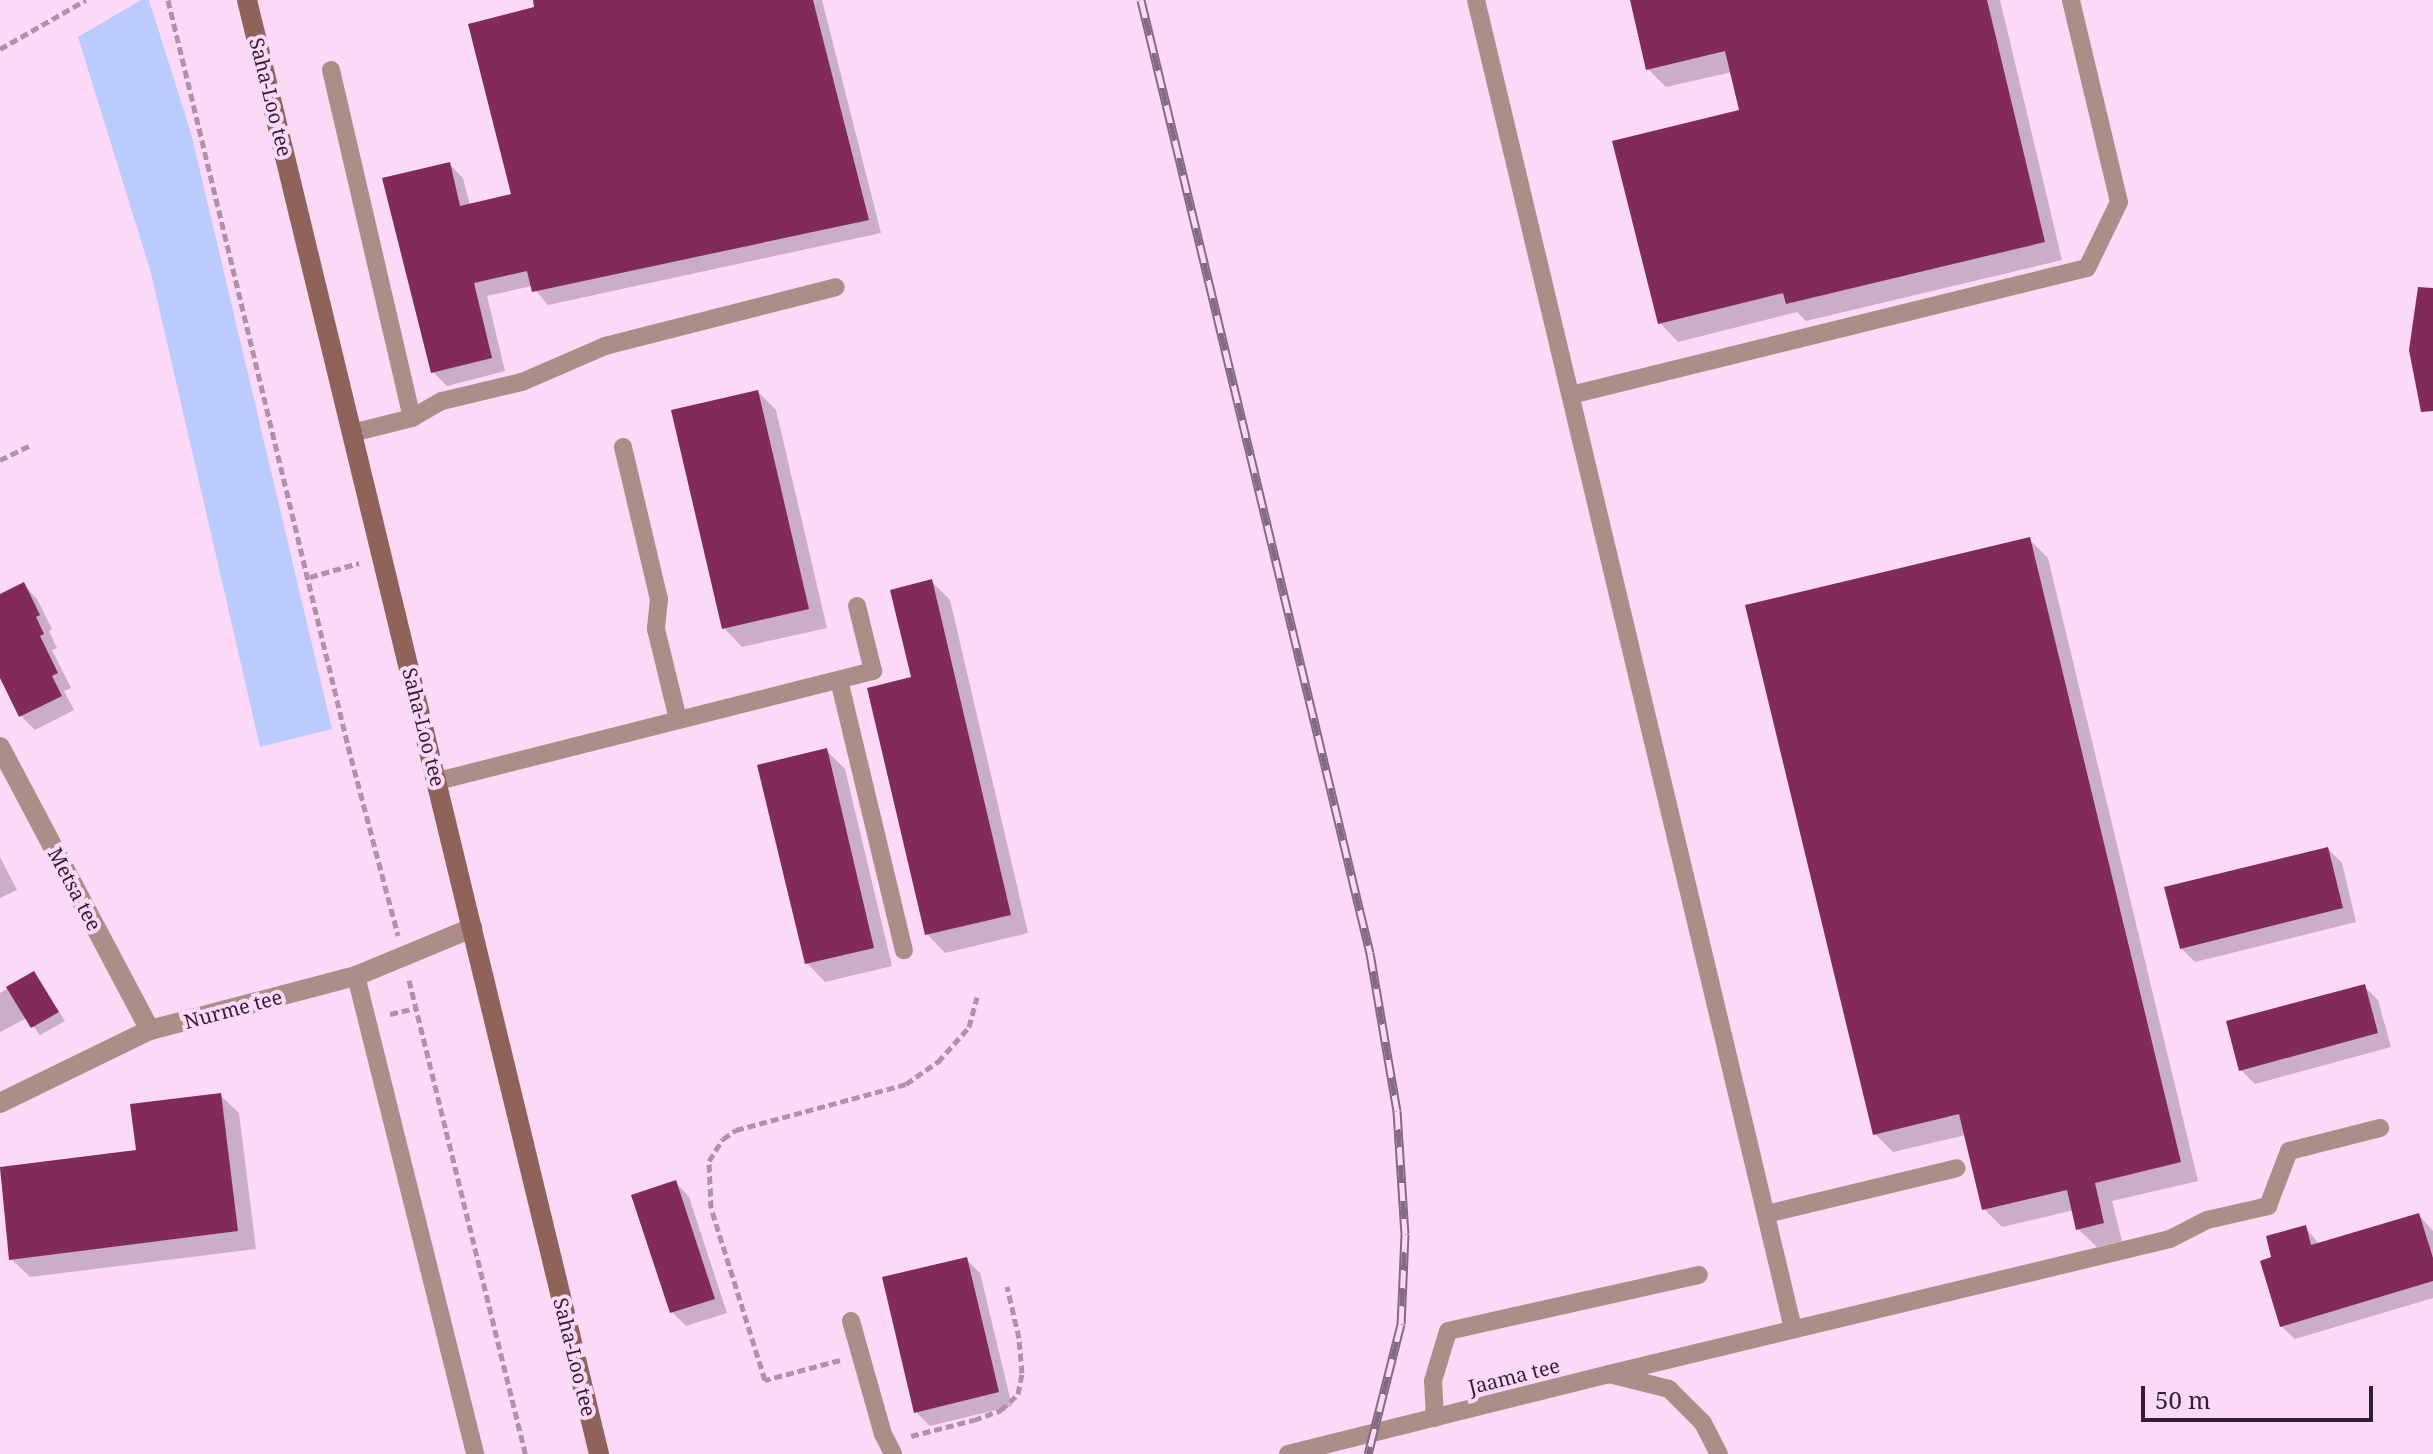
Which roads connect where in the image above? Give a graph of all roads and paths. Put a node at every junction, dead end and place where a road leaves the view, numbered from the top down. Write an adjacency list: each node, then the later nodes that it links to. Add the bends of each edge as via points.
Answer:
1 (86, 0): 6 (path)
2 (168, 0): 16 (path)
3 (247, 0): 11 (main road, Saha-Loo tee)
4 (1476, 0): 9 (lane)
5 (2071, 0): 9 (lane, via 2119,202 2087,268)
6 (0, 49)
7 (331, 70): 10 (lane)
8 (836, 287): 10 (lane, via 605,346 522,382 442,401)
9 (1571, 395): 33 (lane)
10 (412, 418): 11 (lane)
11 (352, 433): 15 (main road, Saha-Loo tee)
12 (31, 445): 14 (path)
13 (623, 447): 19 (lane, via 659,599 656,629)
14 (0, 460)
15 (382, 557): 16 (path); 21 (main road, Saha-Loo tee)
16 (310, 577): 24 (path)
17 (857, 606): 18 (lane, via 873,671)
18 (839, 680): 19 (lane); 23 (lane)
19 (678, 719): 21 (lane)
20 (2, 756): 29 (street, Metsa tee)
21 (438, 781): 22 (main road, Saha-Loo tee)
22 (472, 928): 24 (street, Nurme tee); 44 (main road, Saha-Loo tee)
23 (904, 950)
24 (403, 954): 25 (street, Nurme tee); 27 (path)
25 (356, 976): 28 (lane); 29 (street, Nurme tee)
26 (977, 997): 38 (path, via 969,1027 938,1062 906,1084 736,1130 709,1161 711,1208 765,1380)
27 (416, 1008): 28 (path); 43 (path)
28 (367, 1020): 42 (lane)
29 (150, 1030): 30 (street, Nurme tee)
30 (0, 1103)
31 (2380, 1128): 37 (lane, via 2289,1151 2268,1206 2207,1220 2170,1239)
32 (1957, 1168): 33 (lane)
33 (1767, 1214): 37 (lane)
34 (1699, 1275): 40 (lane, via 1448,1331 1433,1381)
35 (1007, 1286): 41 (path, via 1019,1338 1018,1394 1001,1410)
36 (851, 1321): 38 (lane)
37 (1793, 1329): 39 (lane)
38 (861, 1355): 41 (lane)
39 (1609, 1374): 40 (lane, Jaama tee); 46 (lane, Jaama tee, via 1669,1389 1703,1423)
40 (1435, 1418): 45 (lane, Jaama tee)
41 (890, 1448)
42 (475, 1454)
43 (525, 1454)
44 (599, 1454)
45 (1288, 1454)
46 (1719, 1454)

